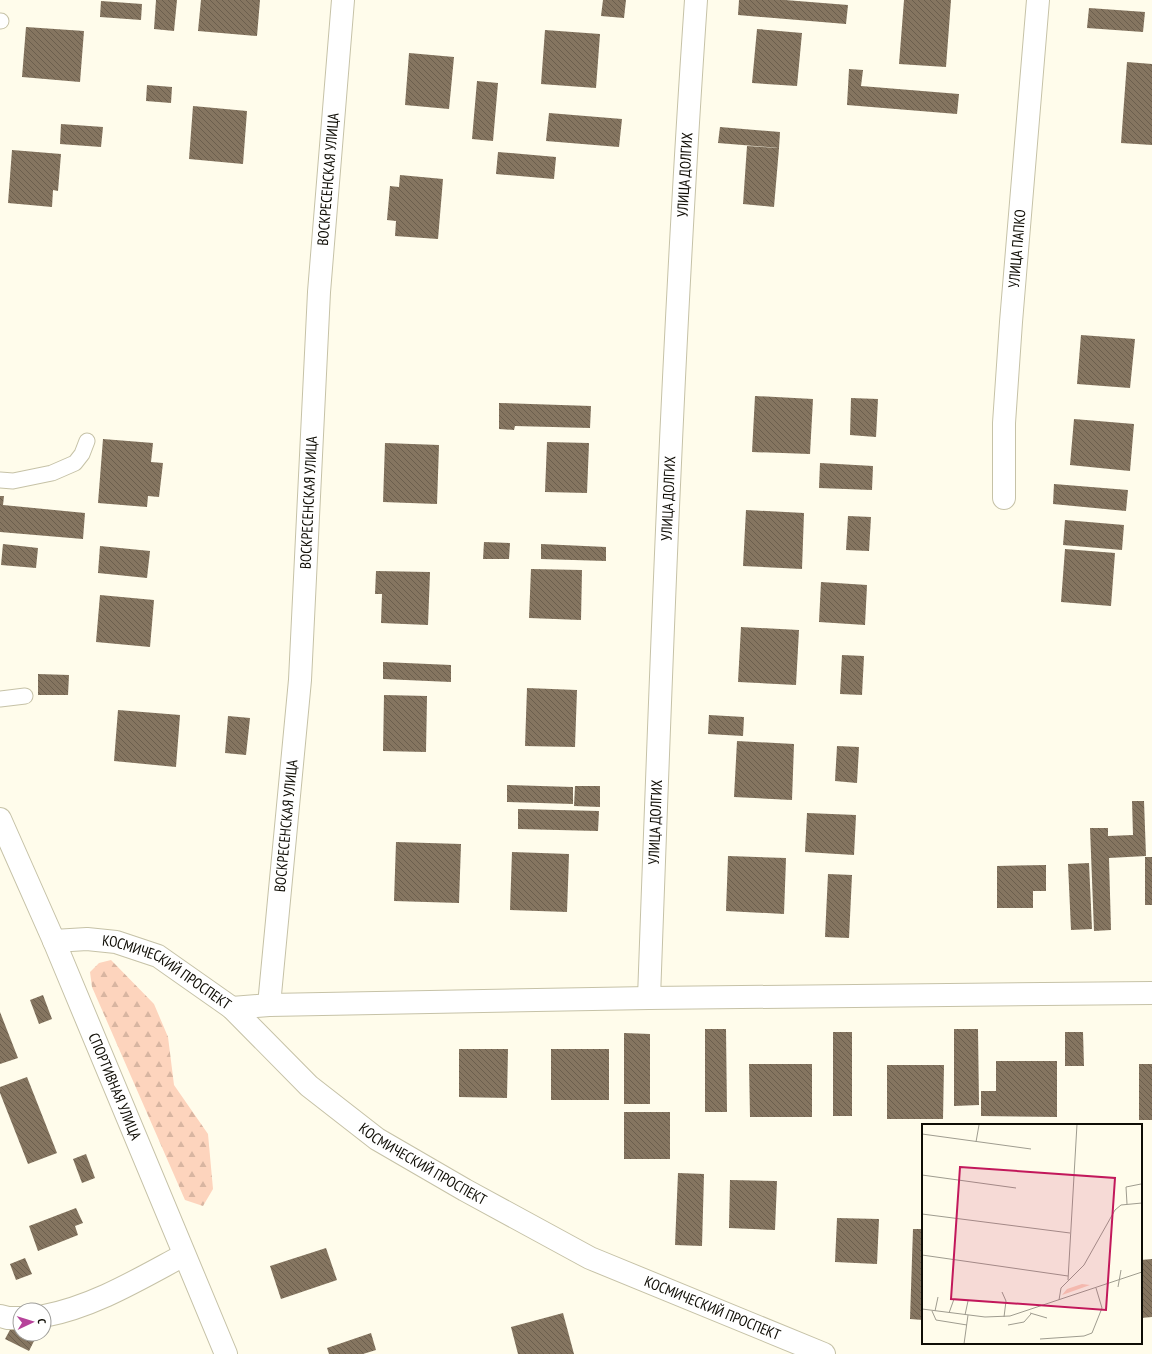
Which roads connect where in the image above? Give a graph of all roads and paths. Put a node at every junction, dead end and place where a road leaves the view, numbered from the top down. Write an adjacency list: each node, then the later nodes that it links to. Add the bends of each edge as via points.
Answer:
1 (343, 0): 13 (street, ВОСКРЕСЕНСКАЯ УЛИЦА, via 319,292 300,680)
2 (696, 0): 12 (street, УЛИЦА ДОЛГИХ, via 674,361)
3 (1038, 0): 6 (street, УЛИЦА ПАПКО, via 1004,423)
4 (87, 441): 5 (lane, via 75,463 52,473 13,481)
5 (0, 480)
6 (1004, 498)
7 (25, 696): 8 (lane)
8 (0, 699)
9 (0, 819): 10 (street, СПОРТИВНАЯ УЛИЦА)
10 (54, 942): 14 (street, КОСМИЧЕСКИЙ ПРОСПЕКТ, via 87,939 116,942 158,956); 15 (street, СПОРТИВНАЯ УЛИЦА)
11 (1152, 993): 12 (street)
12 (649, 998): 13 (street)
13 (269, 1005): 14 (street)
14 (232, 1008): 20 (street, КОСМИЧЕСКИЙ ПРОСПЕКТ, via 309,1086 377,1139 590,1258)
15 (184, 1255): 16 (street, via 102,1298); 19 (street, СПОРТИВНАЯ УЛИЦА)
16 (52, 1314)
17 (0, 1316): 18 (street)
18 (12, 1318)
19 (226, 1354)
20 (824, 1354)

